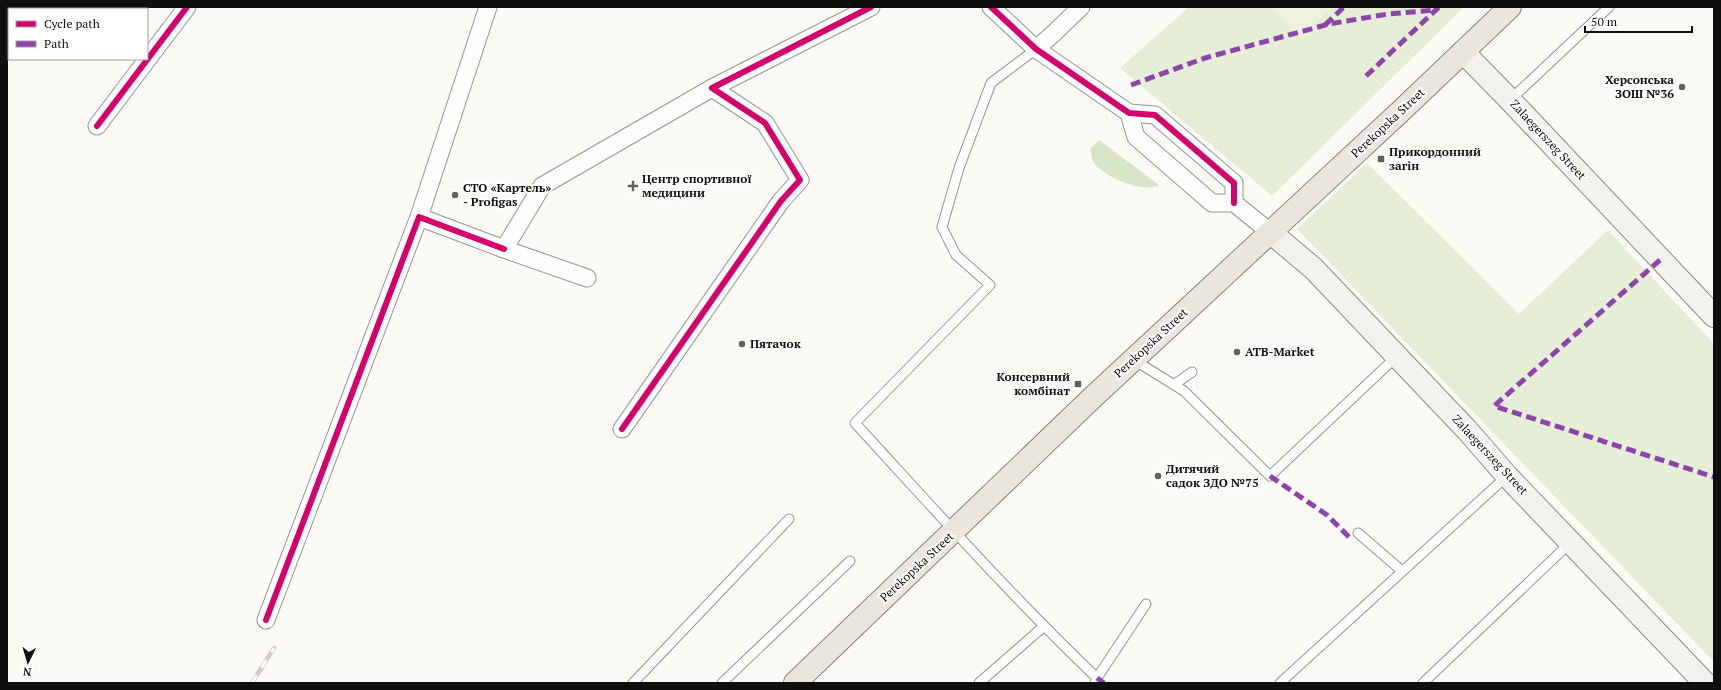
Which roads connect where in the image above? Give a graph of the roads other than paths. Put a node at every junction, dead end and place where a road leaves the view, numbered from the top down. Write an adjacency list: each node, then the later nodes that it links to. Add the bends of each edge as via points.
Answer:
1 (187, 7): 10 (street)
2 (488, 7): 17 (street)
3 (871, 7): 12 (street)
4 (991, 7): 8 (street)
5 (1081, 7): 8 (street)
6 (1510, 7): 9 (main road, Perekopska Street)
7 (1609, 7): 13 (lane)
8 (1036, 49): 14 (street); 29 (lane, via 991,82 959,168 942,227 956,255 990,285 854,422)
9 (1463, 52): 13 (main road, Zalaegerszeg Street); 18 (main road, Perekopska Street)
10 (148, 58)
11 (146, 60): 15 (street)
12 (712, 88): 19 (street, via 542,186); 26 (street, via 765,123 800,180)
13 (1510, 100): 21 (main road, Zalaegerszeg Street)
14 (1129, 113): 16 (street, via 1136,137 1212,203); 16 (street, via 1155,115 1234,183)
15 (96, 126)
16 (1234, 204): 18 (street)
17 (419, 217): 19 (street); 35 (street)
18 (1270, 232): 22 (main road, Zalaegerszeg Street, via 1313,268); 23 (main road, Perekopska Street)
19 (504, 249): 20 (street)
20 (587, 278)
21 (1714, 316)
22 (1397, 356): 25 (lane, via 1270,476); 27 (main road, Zalaegerszeg Street)
23 (1134, 360): 25 (lane); 29 (main road, Perekopska Street)
24 (1192, 372): 25 (lane)
25 (1175, 384)
26 (622, 429)
27 (1507, 476): 31 (main road, Zalaegerszeg Street); 33 (lane)
28 (789, 519): 38 (lane)
29 (954, 532): 36 (lane); 40 (main road, Perekopska Street)
30 (1358, 533): 33 (lane)
31 (1571, 542): 43 (lane); 44 (main road, Zalaegerszeg Street)
32 (850, 561): 39 (lane)
33 (1402, 571): 42 (lane)
34 (1146, 604): 37 (lane)
35 (266, 620)
36 (1043, 626): 37 (lane); 41 (lane)
37 (1096, 680)
38 (633, 683)
39 (722, 683)
40 (795, 683)
41 (979, 683)
42 (1280, 683)
43 (1423, 683)
44 (1705, 683)

